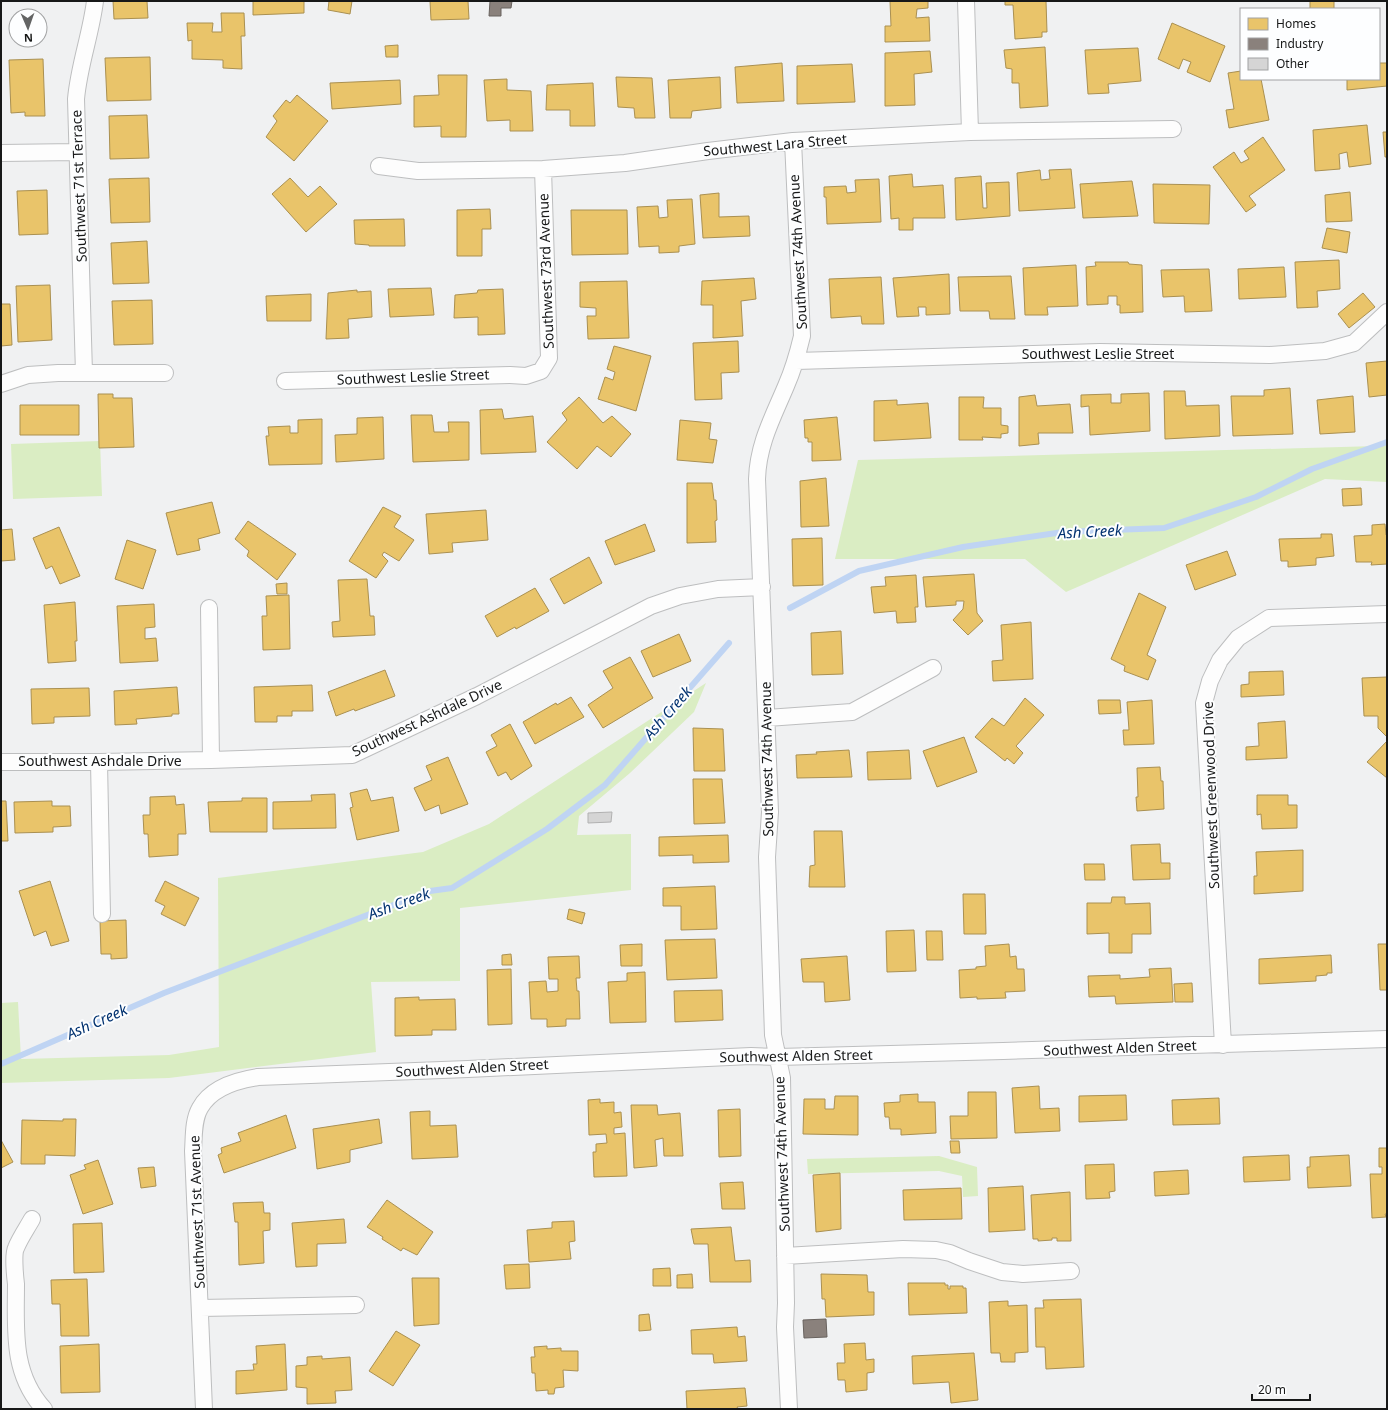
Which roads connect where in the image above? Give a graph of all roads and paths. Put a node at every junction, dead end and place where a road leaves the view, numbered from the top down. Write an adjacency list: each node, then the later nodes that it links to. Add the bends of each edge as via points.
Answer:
1 (95, 1): 6 (street, Southwest 71st Terrace, via 78,79)
2 (966, 1): 4 (street)
3 (1173, 129): 4 (street, Southwest Lara Street)
4 (970, 132): 5 (street, Southwest Lara Street)
5 (793, 141): 9 (street, Southwest Lara Street, via 625,163); 11 (street, Southwest 74th Avenue, via 802,336)
6 (77, 152): 7 (street); 13 (street, Southwest 71st Terrace)
7 (1, 153)
8 (379, 166): 9 (street, Southwest Lara Street, via 418,171)
9 (543, 169): 12 (street, Southwest 73rd Avenue, via 549,358)
10 (1387, 312): 11 (street, Southwest Leslie Street, via 1354,343 1325,351 1270,355 1100,352)
11 (796, 361): 17 (street, Southwest 74th Avenue, via 767,429 758,462)
12 (541, 371): 15 (street, Southwest Leslie Street, via 526,376)
13 (84, 373): 14 (street); 16 (street, via 28,375)
14 (165, 373)
15 (285, 381)
16 (1, 384)
17 (762, 587): 21 (street, Southwest 74th Avenue); 22 (street, Southwest Ashdale Drive, via 718,589 680,596 651,606 477,696 352,755)
18 (209, 608): 22 (street)
19 (1387, 614): 27 (street, Southwest Greenwood Drive, via 1269,618 1238,638 1220,660 1210,680 1204,703)
20 (933, 668): 21 (street, via 852,712)
21 (767, 718): 28 (street, Southwest 74th Avenue, via 773,1036)
22 (211, 760): 24 (street, Southwest Ashdale Drive)
23 (1, 762): 24 (street, Southwest Ashdale Drive)
24 (99, 762): 25 (street)
25 (102, 914)
26 (1387, 1039): 27 (street, Southwest Alden Street)
27 (1223, 1045): 28 (street, Southwest Alden Street)
28 (778, 1057): 29 (street, Southwest Alden Street, via 751,1056 258,1077 242,1079); 31 (street, Southwest 74th Avenue, via 782,1078)
29 (210, 1096): 34 (street, Southwest 71st Avenue, via 200,1108 195,1126)
30 (32, 1218): 35 (street, via 15,1249 18,1357 30,1391)
31 (785, 1256): 32 (street, via 903,1249 936,1250 1002,1272 1023,1274); 37 (street, Southwest 74th Avenue)
32 (1071, 1271)
33 (356, 1305): 34 (street, Southwest 71st Avenue)
34 (200, 1308): 36 (street, Southwest 71st Avenue)
35 (44, 1409)
36 (204, 1409)
37 (789, 1409)

